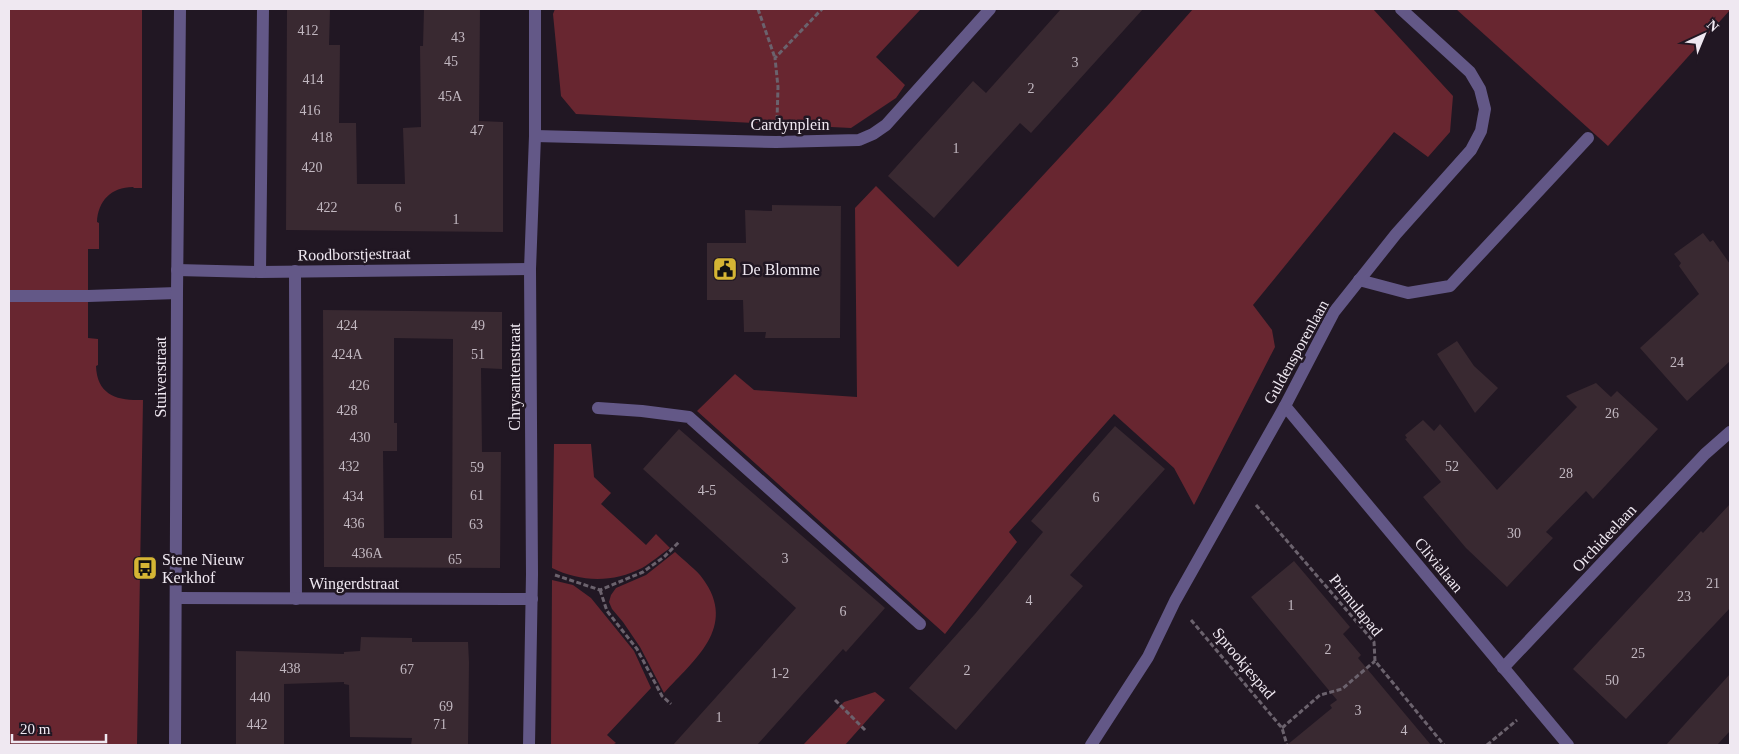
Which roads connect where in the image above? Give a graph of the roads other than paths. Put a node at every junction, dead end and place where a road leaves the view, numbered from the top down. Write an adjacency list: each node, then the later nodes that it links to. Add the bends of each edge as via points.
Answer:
1 (180, 9): 9 (street, Stuiverstraat)
2 (263, 9): 11 (street)
3 (535, 9): 6 (street, Chrysantenstraat)
4 (990, 9): 6 (street, Cardynplein, via 886,125 859,140 776,142)
5 (1401, 9): 12 (street, Guldensporenlaan, via 1470,72 1480,89 1485,108 1481,130 1471,150)
6 (535, 136): 8 (street, Chrysantenstraat)
7 (1588, 138): 12 (street, via 1450,286 1408,292)
8 (530, 269): 10 (street, Roodborstjestraat); 20 (street, Chrysantenstraat)
9 (177, 270): 11 (street, Roodborstjestraat); 13 (street, Stuiverstraat)
10 (296, 271): 11 (street, Roodborstjestraat); 19 (street)
11 (260, 272)
12 (1360, 280): 15 (street, Guldensporenlaan, via 1334,312)
13 (177, 293): 14 (street); 18 (street, Stuiverstraat)
14 (9, 296)
15 (1284, 406): 22 (street, Clivialaan); 25 (street, Guldensporenlaan, via 1175,601 1148,657)
16 (598, 408): 21 (street, via 689,417)
17 (1730, 432): 22 (street, Orchideelaan, via 1705,454)
18 (176, 598): 19 (street, Wingerdstraat); 23 (street, Stuiverstraat)
19 (296, 599): 20 (street, Wingerdstraat)
20 (532, 599): 24 (street, Chrysantenstraat)
21 (920, 624)
22 (1503, 668): 26 (street, Clivialaan)
23 (176, 745)
24 (529, 745)
25 (1091, 745)
26 (1568, 745)

